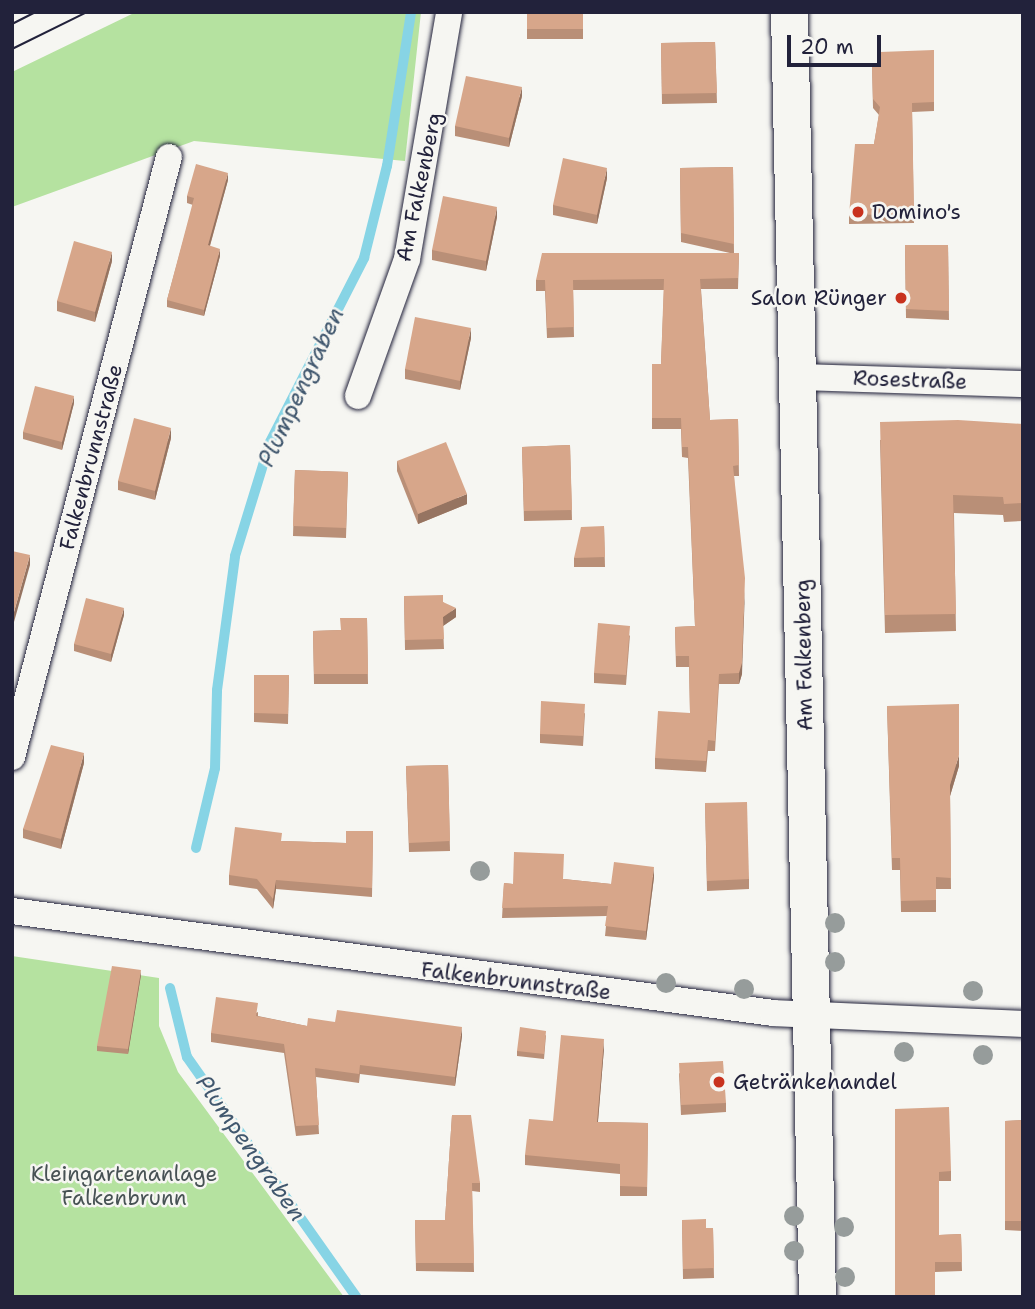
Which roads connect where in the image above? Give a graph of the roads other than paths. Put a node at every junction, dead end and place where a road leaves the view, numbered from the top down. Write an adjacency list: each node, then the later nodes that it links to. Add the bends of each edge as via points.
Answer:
1 (449, 12): 6 (street, Am Falkenberg, via 407,259)
2 (789, 12): 4 (street, Am Falkenberg)
3 (169, 157): 7 (street, Falkenbrunnstraße)
4 (798, 377): 5 (street, Rosestraße); 9 (street, Am Falkenberg)
5 (1023, 384)
6 (358, 396)
7 (12, 757)
8 (12, 911): 9 (street, Falkenbrunnstraße)
9 (811, 1017): 10 (street, Falkenbrunnstraße); 11 (street, Am Falkenberg)
10 (1023, 1024)
11 (817, 1297)

